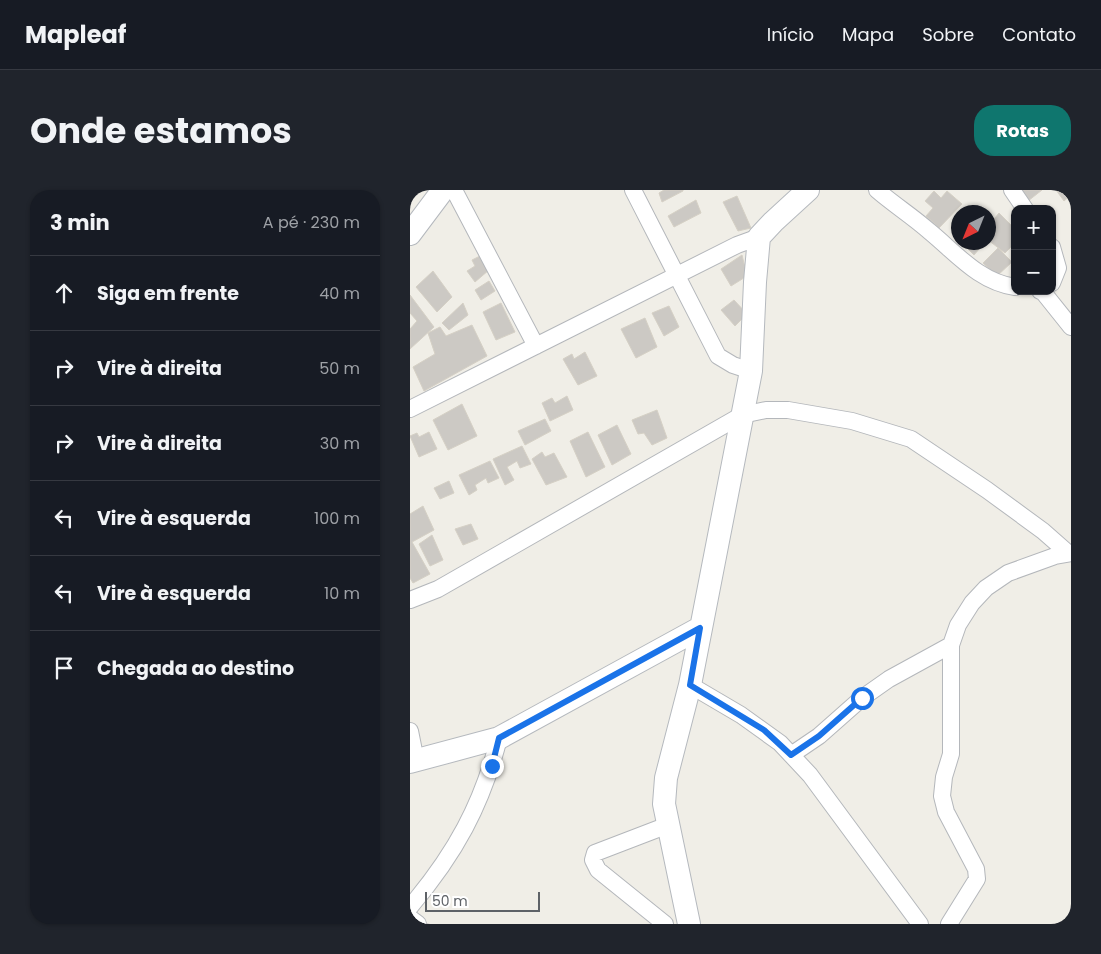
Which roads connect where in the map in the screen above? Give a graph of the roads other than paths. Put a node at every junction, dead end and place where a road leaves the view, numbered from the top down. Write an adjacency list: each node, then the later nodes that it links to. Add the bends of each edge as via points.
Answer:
1 (443, 190): 8 (street)
2 (454, 190): 16 (street)
3 (633, 190): 12 (street)
4 (808, 190): 9 (street)
5 (877, 190): 13 (street, via 974,270 990,281)
6 (1012, 190): 7 (street)
7 (1022, 205)
8 (410, 234)
9 (759, 237): 12 (street); 17 (street)
10 (1056, 261): 11 (street)
11 (1056, 273)
12 (678, 276): 16 (street); 17 (street, via 718,356)
13 (1011, 286)
14 (1045, 295): 15 (street)
15 (1071, 327)
16 (536, 346): 18 (street)
17 (751, 370): 19 (street)
18 (410, 409)
19 (742, 415): 20 (street, via 788,410 852,421 910,439 986,490); 21 (street, via 438,589); 22 (street)
20 (1070, 553): 23 (street, via 1008,573 986,588 958,625)
21 (410, 600)
22 (700, 628): 24 (street); 26 (street)
23 (951, 645): 27 (street, via 889,679); 36 (street, via 951,754 942,796 946,812 976,869 977,880)
24 (690, 685): 27 (street, via 764,730); 29 (street, via 666,778 664,804)
25 (410, 731): 28 (street)
26 (499, 738): 28 (street); 30 (street, via 492,766 460,840 439,873)
27 (791, 755): 35 (street, via 816,783)
28 (413, 761)
29 (668, 825): 33 (street, via 595,853 592,860 598,870); 34 (street)
30 (410, 906)
31 (410, 918): 32 (street)
32 (418, 924)
33 (665, 924)
34 (689, 924)
35 (920, 924)
36 (949, 924)

